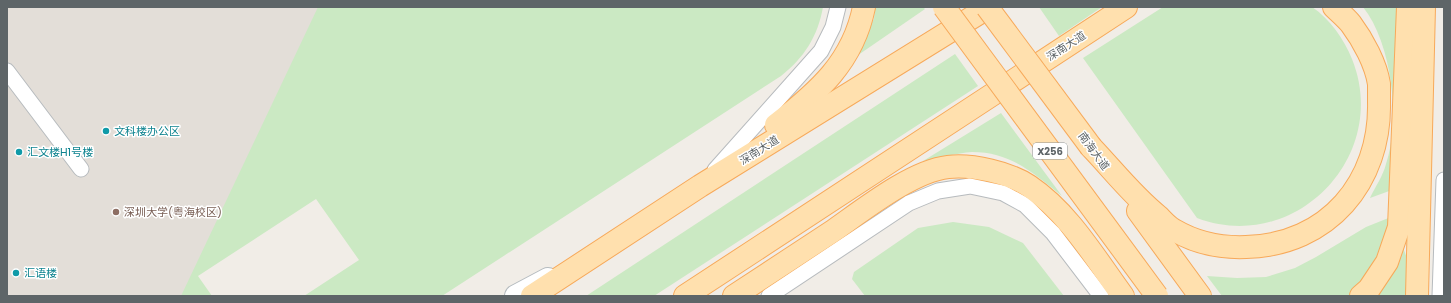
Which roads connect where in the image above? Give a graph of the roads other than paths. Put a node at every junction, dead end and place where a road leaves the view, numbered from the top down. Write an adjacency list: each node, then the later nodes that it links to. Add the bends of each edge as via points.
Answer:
1 (838, 7): 13 (street, via 833,27 821,51)
2 (864, 7): 13 (main road, via 852,42 825,83)
3 (944, 7): 16 (main road, X256, bridge)
4 (988, 7): 10 (main road, 南海大道, bridge); 13 (main road, 深南大道)
5 (1126, 7): 19 (main road, 深南大道)
6 (1334, 7): 10 (main road, via 1350,24 1369,54 1378,83 1379,118 1368,166 1357,187 1339,210 1316,228 1289,240 1259,247 1227,248 1199,241 1173,230 1143,204)
7 (1408, 7): 27 (main road, via 1399,227 1387,262 1369,289)
8 (1424, 7): 28 (main road)
9 (7, 71): 11 (street)
10 (1091, 147): 26 (main road, 南海大道)
11 (81, 169)
12 (1444, 180): 14 (street)
13 (700, 186): 15 (main road, 深南大道)
14 (1442, 260): 29 (street)
15 (585, 261): 17 (main road); 18 (main road, 深南大道)
16 (1135, 266): 24 (main road, X256, bridge); 25 (main road, bridge)
17 (516, 296)
18 (532, 296)
19 (685, 296)
20 (734, 296): 23 (main road, via 892,191 921,175 948,167 977,167 1002,173 1028,185 1048,201 1073,228)
21 (769, 296): 22 (street, via 909,203 938,191 970,186 1003,193 1025,205 1053,233)
22 (1101, 296)
23 (1123, 296)
24 (1157, 296)
25 (1169, 296)
26 (1200, 296)
27 (1361, 296)
28 (1416, 296)
29 (1440, 296)

